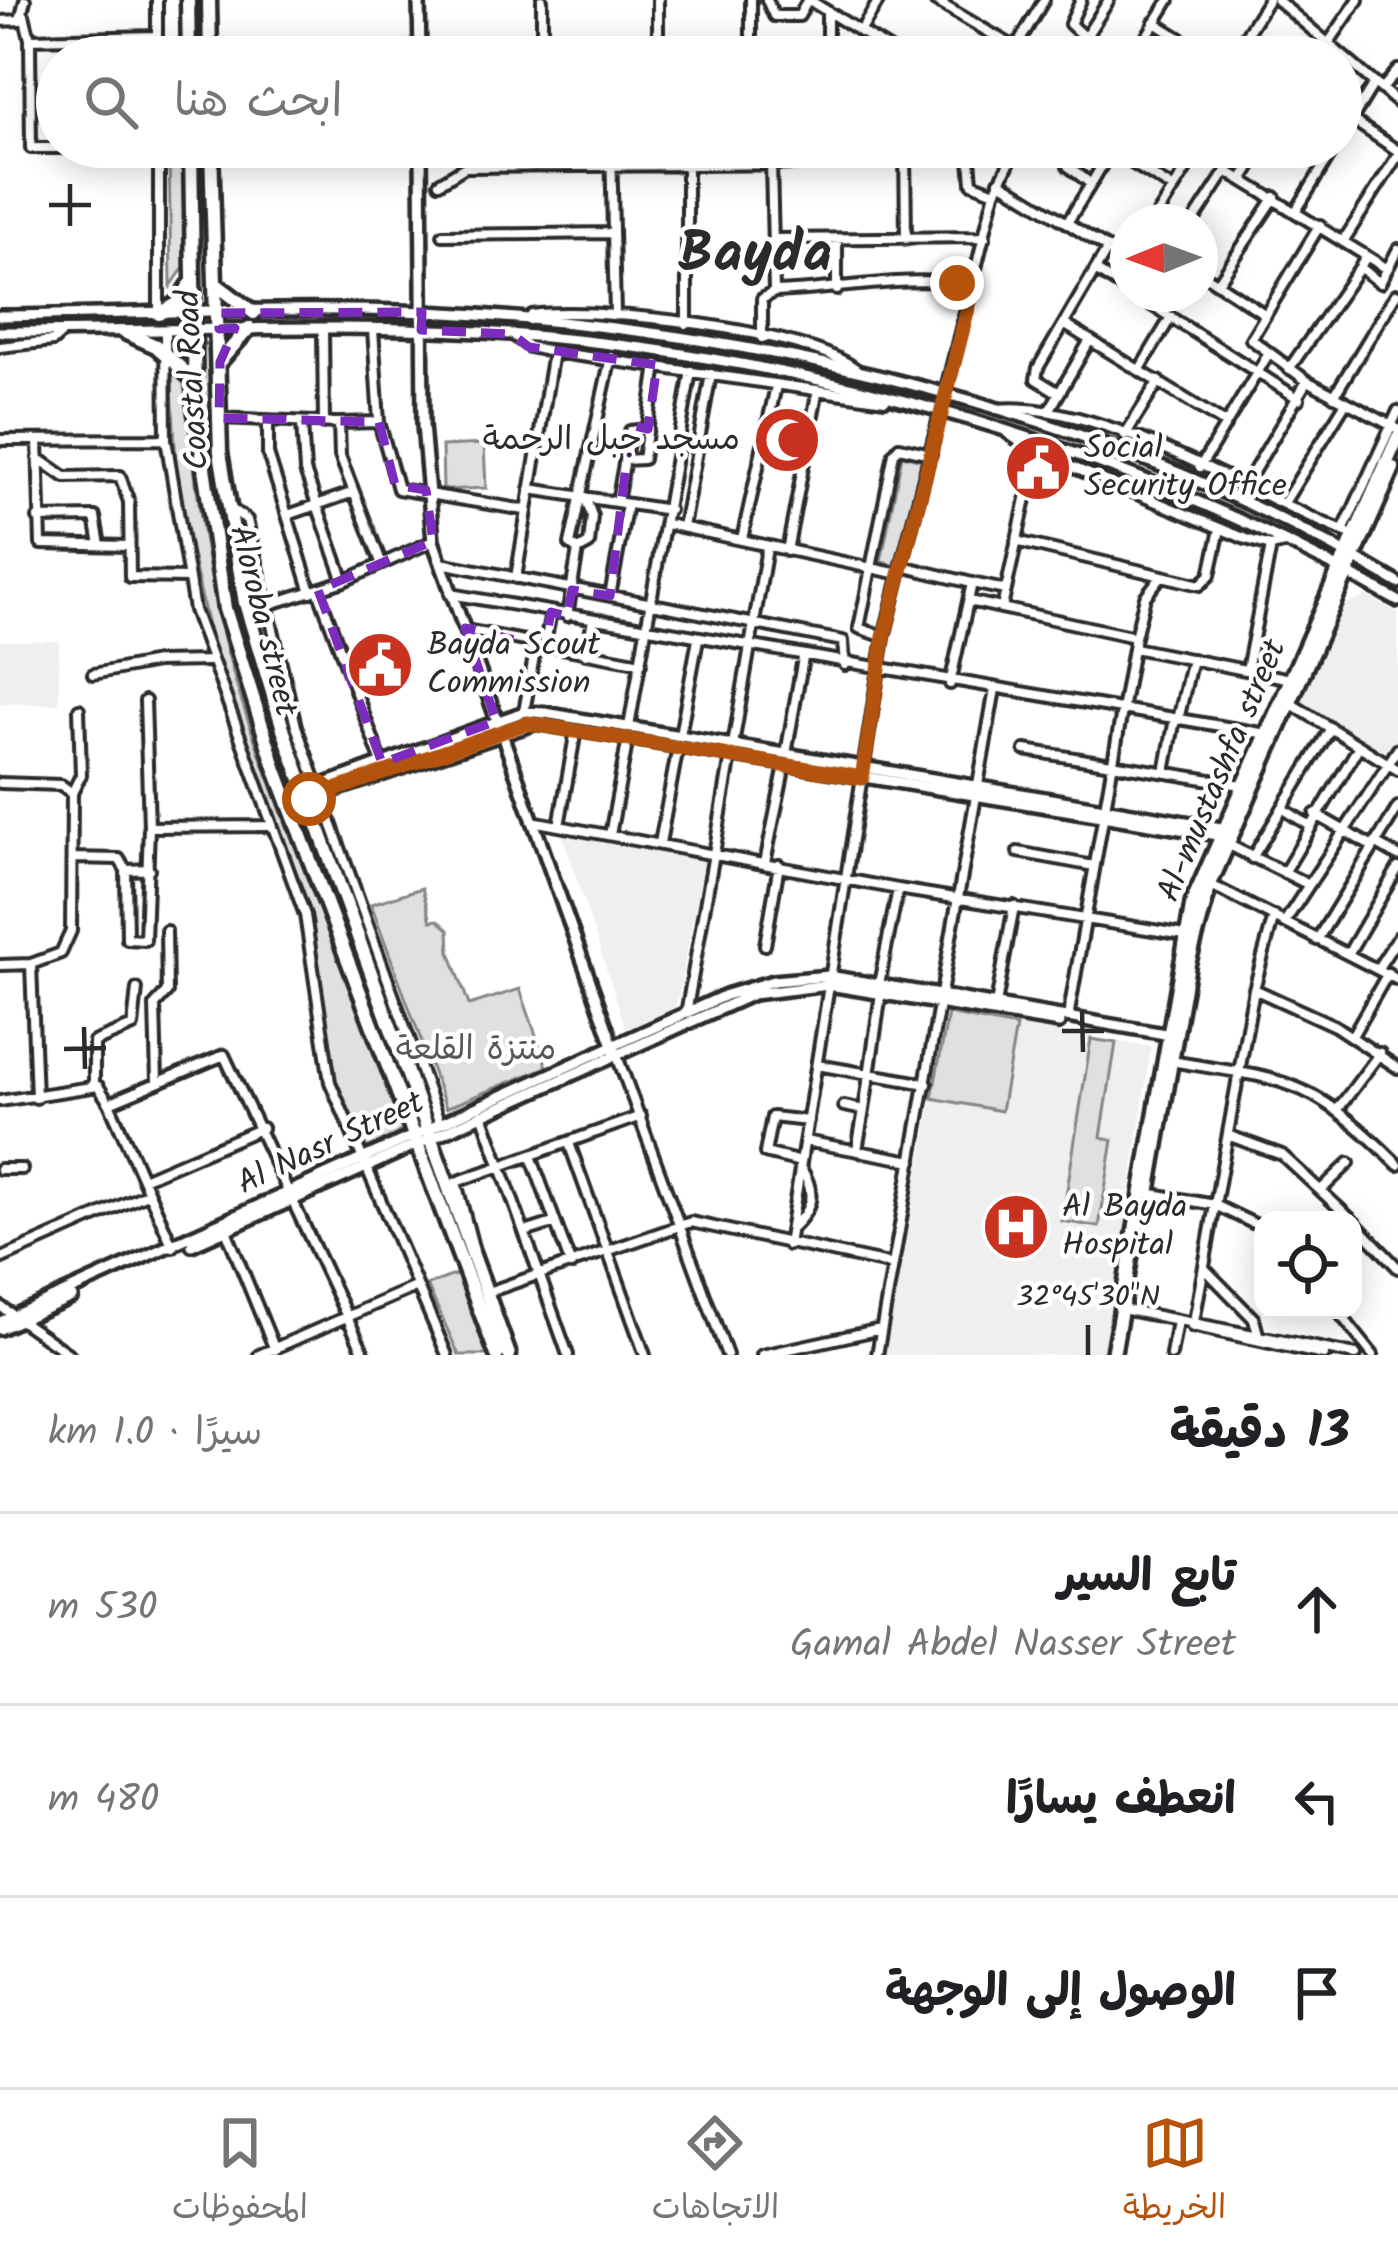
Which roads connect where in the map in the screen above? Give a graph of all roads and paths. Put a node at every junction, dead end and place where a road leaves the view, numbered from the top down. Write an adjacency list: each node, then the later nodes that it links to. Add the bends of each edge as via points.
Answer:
1 (25, 0): 20 (street)
2 (157, 0): 24 (street)
3 (188, 0): 25 (main road)
4 (209, 0): 26 (main road)
5 (419, 0): 27 (street)
6 (542, 0): 28 (street)
7 (658, 0): 29 (street)
8 (751, 0): 30 (street)
9 (767, 0): 10 (street, via 774,16 799,16)
10 (808, 0): 19 (street)
11 (879, 0): 23 (street)
12 (934, 0): 33 (street)
13 (1044, 0): 34 (street)
14 (1081, 0): 35 (street, via 1070,24)
15 (1109, 0): 36 (street)
16 (1169, 0): 22 (street)
17 (1273, 0): 39 (street); 40 (street)
18 (1358, 0): 41 (street)
19 (827, 11): 23 (street); 31 (street)
20 (24, 15): 21 (street); 42 (street)
21 (0, 21)
22 (1154, 22): 37 (street); 38 (street)
23 (860, 32): 32 (street)
24 (157, 36)
25 (189, 36)
26 (209, 36)
27 (420, 36)
28 (542, 36)
29 (658, 36)
30 (751, 36)
31 (827, 36)
32 (867, 36)
33 (989, 36)
34 (1023, 36)
35 (1083, 36)
36 (1086, 36)
37 (1146, 36)
38 (1177, 36)
39 (1247, 36)
40 (1319, 36)
41 (1333, 36)
42 (30, 39): 43 (street); 50 (street)
43 (36, 39)
44 (1398, 70): 46 (street)
45 (1362, 72): 46 (street)
46 (1378, 86): 47 (street); 48 (street)
47 (1398, 103)
48 (1362, 106)
49 (1362, 126): 51 (street)
50 (36, 148)
51 (1398, 151): 91 (street)
52 (159, 168): 112 (street)
53 (190, 168): 98 (main road, Aloroba street)
54 (212, 168): 102 (main road, Coastal Road)
55 (421, 168): 107 (street)
56 (457, 168): 75 (street)
57 (612, 168): 85 (street)
58 (687, 168): 118 (street)
59 (771, 168): 88 (street)
60 (904, 168): 90 (street)
61 (971, 168): 78 (street, via 972,183)
62 (1006, 168): 74 (street)
63 (1071, 168): 76 (street)
64 (1099, 168): 76 (street)
65 (1140, 168): 72 (street)
66 (1156, 168): 72 (street)
67 (1187, 168): 77 (street)
68 (1227, 168): 71 (street)
69 (1250, 168): 73 (street)
70 (1322, 168): 82 (street)
71 (1226, 171): 73 (street); 81 (street)
72 (1151, 175): 77 (street)
73 (1242, 180): 79 (street)
74 (999, 181): 78 (street); 83 (street)
75 (439, 183)
76 (1091, 184): 83 (street)
77 (1174, 189): 80 (street)
78 (995, 192): 87 (street)
79 (1275, 197): 82 (street); 100 (street)
80 (1164, 204)
81 (1205, 204)
82 (1296, 211): 84 (street)
83 (1067, 223): 92 (street)
84 (1320, 225): 91 (street); 111 (street)
85 (613, 233): 86 (street); 114 (street)
86 (442, 236)
87 (985, 237): 90 (street); 103 (street)
88 (773, 239): 89 (street); 105 (street)
89 (837, 239): 90 (street); 104 (street)
90 (906, 239)
91 (1343, 240): 94 (street)
92 (1108, 248): 97 (street)
93 (1398, 249): 96 (street)
94 (1366, 256): 95 (street); 96 (street)
95 (1360, 267): 101 (street); 141 (street)
96 (1386, 268): 101 (street)
97 (1095, 270): 99 (street); 119 (street)
98 (193, 278): 112 (main road, via 184,297); 113 (main road, Aloroba street)
99 (1110, 279)
100 (1218, 283): 111 (street)
101 (1380, 283): 106 (street)
102 (216, 284): 109 (main road, Coastal Road); 110 (main road)
103 (974, 285): 104 (street, via 857,281); 150 (street)
104 (838, 290): 105 (street)
105 (774, 292): 131 (street, via 762,299)
106 (1397, 294): 153 (street)
107 (422, 312): 110 (street); 117 (street); 125 (street)
108 (1165, 312): 116 (street)
109 (219, 313): 110 (street); 113 (street); 120 (main road, Coastal Road)
110 (254, 313)
111 (1264, 313): 136 (street, via 1250,337)
112 (159, 314): 113 (street); 115 (street)
113 (192, 314): 122 (main road, Aloroba street)
114 (615, 314): 117 (street, via 542,313); 118 (street)
115 (0, 316)
116 (1171, 317): 140 (street); 143 (street)
117 (528, 320): 145 (street)
118 (687, 324): 131 (street)
119 (1064, 324): 132 (street); 151 (street, via 1036,374)
120 (219, 328): 121 (street); 122 (street); 138 (main road, Coastal Road)
121 (250, 328): 123 (street); 138 (main road)
122 (192, 329): 129 (street); 146 (main road, Aloroba street)
123 (323, 329): 124 (street); 166 (street)
124 (373, 329): 125 (street); 163 (street)
125 (422, 330): 130 (street); 183 (street)
126 (0, 332): 127 (street)
127 (63, 332): 128 (street); 133 (street, via 53,341)
128 (124, 332): 129 (street); 134 (main road)
129 (165, 333): 134 (street)
130 (512, 334): 135 (street); 155 (street, via 676,355)
131 (762, 338): 145 (street, via 828,352)
132 (1090, 340): 140 (street); 151 (street)
133 (0, 347)
134 (165, 352): 146 (main road); 172 (street)
135 (553, 352): 137 (street); 182 (street)
136 (1270, 353): 141 (street); 143 (street)
137 (611, 357): 139 (street); 185 (street)
138 (220, 362): 161 (main road, Coastal Road)
139 (657, 365): 142 (street); 168 (street)
140 (1140, 369): 147 (street)
141 (1289, 369): 148 (street)
142 (691, 371): 144 (street); 191 (street)
143 (1257, 373): 154 (street); 167 (street)
144 (711, 374): 149 (street); 195 (street)
145 (862, 374): 150 (street)
146 (193, 380): 275 (main road, Aloroba street, via 225,609)
147 (1159, 381): 167 (street); 171 (street)
148 (1307, 381): 153 (street); 154 (street)
149 (776, 386): 152 (street); 198 (street)
150 (945, 393): 157 (street); 158 (street)
151 (1059, 393): 159 (street)
152 (817, 394): 155 (street); 207 (street)
153 (1334, 396): 156 (street)
154 (1299, 399): 181 (street)
155 (907, 401): 158 (street)
156 (1346, 402): 169 (street); 188 (street)
157 (991, 409): 159 (street); 208 (street, via 1186,480)
158 (940, 410): 170 (street); 176 (street)
159 (1049, 411): 171 (street)
160 (1398, 411): 169 (street)
161 (219, 418): 162 (street); 189 (main road, Coastal Road)
162 (268, 422): 164 (street); 192 (street, via 268,454)
163 (379, 422): 165 (street); 183 (street, via 395,485)
164 (302, 423): 166 (street); 186 (street, via 303,462)
165 (339, 423): 166 (street); 184 (street, via 340,456)
166 (324, 424)
167 (1226, 424): 180 (street)
168 (648, 429): 179 (street, via 644,458); 179 (street, via 631,428)
169 (1396, 431): 197 (main road, Al-mustashfa street)
170 (1006, 432): 175 (street); 201 (street)
171 (1125, 435): 180 (street)
172 (166, 439): 174 (street); 214 (street)
173 (0, 440): 174 (street)
174 (38, 440): 178 (street)
175 (1031, 450): 196 (street); 200 (street)
176 (931, 454): 211 (street, via 895,450); 212 (street)
177 (1398, 455): 208 (main road, Al-mustashfa street)
178 (38, 458): 193 (street); 203 (street, via 65,477 120,476)
179 (624, 460): 187 (street)
180 (1200, 467): 181 (street)
181 (1246, 484): 188 (street)
182 (530, 488): 185 (street); 190 (street)
183 (426, 490): 190 (street); 199 (street)
184 (354, 492): 186 (street); 209 (street)
185 (584, 496): 187 (street); 206 (street, via 570,544); 206 (street, via 593,524 589,544)
186 (319, 503): 192 (street); 217 (street)
187 (622, 503): 191 (street); 224 (street)
188 (1284, 503): 197 (street)
189 (229, 507): 228 (street, via 247,520); 272 (main road, Coastal Road, via 245,603)
190 (525, 510): 215 (street)
191 (669, 510): 194 (street)
192 (288, 515): 222 (street)
193 (38, 518): 202 (street, via 95,518); 202 (street, via 45,546)
194 (667, 524): 195 (street); 226 (street)
195 (683, 527): 198 (street)
196 (1220, 529): 204 (street); 216 (street, via 1204,584)
197 (1348, 533): 208 (main road, Al-mustashfa street)
198 (742, 539): 205 (street)
199 (434, 542): 209 (street); 210 (street)
200 (1016, 542): 216 (street); 221 (street)
201 (1284, 543): 204 (street); 213 (street)
202 (100, 545): 203 (street)
203 (128, 546): 214 (street, via 134,580)
204 (1271, 546): 248 (street)
205 (767, 548): 207 (street); 233 (street)
206 (578, 550): 220 (street)
207 (787, 551): 211 (street)
208 (1351, 555): 213 (main road, Al-mustashfa street); 219 (street)
209 (381, 562): 217 (street)
210 (439, 563): 215 (street); 223 (street)
211 (870, 568): 212 (street); 236 (street, via 859,628)
212 (900, 570): 218 (street); 236 (street)
213 (1344, 570): 227 (street); 250 (main road, Al-mustashfa street)
214 (187, 578): 244 (street)
215 (516, 578): 220 (street)
216 (1159, 579): 238 (street, via 1145,597)
217 (344, 581): 222 (street)
218 (972, 583): 221 (street); 225 (street)
219 (1398, 583)
220 (572, 590): 224 (street); 231 (street)
221 (1004, 590): 229 (street)
222 (314, 591): 228 (street); 273 (street)
223 (450, 594): 230 (street); 234 (street)
224 (610, 596): 226 (street)
225 (969, 601): 229 (street); 251 (street)
226 (651, 602): 233 (street); 235 (street)
227 (1398, 602)
228 (265, 606): 282 (street)
229 (1001, 608): 238 (street)
230 (551, 613): 231 (street); 239 (street)
231 (567, 616): 232 (street)
232 (593, 620): 235 (street); 241 (street)
233 (752, 622): 240 (street); 246 (street, via 843,641)
234 (466, 629): 239 (street); 259 (street)
235 (647, 629): 237 (street); 245 (street)
236 (884, 637): 247 (street)
237 (698, 638): 240 (street); 265 (street)
238 (1135, 642): 243 (street); 256 (street)
239 (540, 646): 241 (street); 257 (street)
240 (747, 647): 242 (street); 269 (street)
241 (586, 654): 245 (street)
242 (803, 658): 246 (street); 270 (street)
243 (1192, 659): 248 (street); 258 (street)
244 (208, 661): 249 (street); 290 (street)
245 (641, 663): 262 (street)
246 (845, 665): 247 (street)
247 (879, 670): 251 (street); 278 (street)
248 (1247, 670): 250 (street)
249 (93, 674)
250 (1294, 680): 254 (main road, Al-mustashfa street); 264 (main road, Al-mustashfa street)
251 (950, 684): 252 (street)
252 (995, 689): 256 (street); 283 (street)
253 (145, 701): 293 (street)
254 (1290, 703): 260 (street); 264 (main road, Al-mustashfa street)
255 (80, 710): 281 (street, via 81,775)
256 (1120, 711): 258 (street); 274 (street)
257 (524, 712): 259 (street); 262 (street)
258 (1176, 720): 264 (street); 277 (street)
259 (496, 721): 263 (street); 273 (street)
260 (1331, 728): 266 (street); 286 (street)
261 (576, 730): 262 (street); 263 (street, via 527,723); 291 (street)
262 (628, 732): 265 (street); 295 (street)
263 (501, 734): 282 (street); 289 (street)
264 (1269, 735): 280 (main road, Al-mustashfa street); 296 (main road, Al-mustashfa street)
265 (679, 741): 269 (street); 297 (street)
266 (1359, 746): 271 (street); 288 (street)
267 (1398, 749): 271 (street)
268 (1024, 750): 274 (street)
269 (732, 751): 270 (street); 300 (street)
270 (786, 759): 278 (street); 304 (street)
271 (1387, 763): 276 (street); 294 (street)
272 (295, 764): 275 (main road); 282 (main road, Coastal Road)
273 (382, 764): 282 (street)
274 (1112, 764): 277 (street); 287 (street)
275 (275, 770): 284 (main road, Aloroba street)
276 (1398, 770)
277 (1165, 772): 280 (street)
278 (863, 773): 283 (street); 311 (street)
279 (0, 783): 281 (street, via 61,785)
280 (1242, 784): 296 (main road, Al-mustashfa street)
281 (72, 793): 303 (street)
282 (313, 793): 284 (main road); 363 (main road, Coastal Road)
283 (980, 794): 287 (street); 315 (street)
284 (288, 803): 365 (main road, Aloroba street)
285 (1398, 807): 298 (street)
286 (1282, 808): 292 (street); 302 (street)
287 (1103, 814): 296 (street); 306 (street)
288 (1315, 814): 292 (street); 294 (street)
289 (530, 821): 291 (street); 343 (street)
290 (269, 826): 293 (street); 374 (street, via 304,915 328,1075)
291 (559, 826): 295 (street)
292 (1310, 826): 310 (street)
293 (149, 827): 308 (street)
294 (1344, 830): 298 (street); 313 (street)
295 (610, 835): 297 (street)
296 (1226, 835): 302 (street); 312 (main road, Al-mustashfa street)
297 (661, 843): 300 (street)
298 (1374, 845): 301 (street); 325 (street)
299 (1018, 852): 306 (street)
300 (715, 855): 304 (street); 339 (street)
301 (1398, 856)
302 (1252, 858): 310 (street)
303 (72, 859): 309 (street, via 119,859); 328 (street, via 66,945 54,960)
304 (765, 863): 305 (street)
305 (779, 865): 311 (street); 326 (street)
306 (1094, 866): 320 (street)
307 (1398, 868): 327 (street)
308 (149, 869): 309 (street); 317 (street)
309 (126, 870): 316 (street)
310 (1284, 873): 313 (street)
311 (844, 877): 314 (street); 332 (street)
312 (1205, 882): 319 (street); 323 (main road, Al-mustashfa street)
313 (1309, 885): 321 (street)
314 (898, 889): 315 (street); 334 (street)
315 (962, 896): 318 (street); 336 (street)
316 (126, 905): 317 (street); 317 (street, via 129,940 148,934)
317 (149, 906)
318 (1014, 906): 320 (street); 337 (street)
319 (1274, 916): 321 (street); 335 (street)
320 (1085, 918): 323 (street); 340 (street)
321 (1284, 923): 325 (street)
322 (166, 931): 350 (street, via 166,992 155,1005)
323 (1190, 936): 342 (main road, Al-mustashfa street)
324 (1398, 937): 330 (street)
325 (1317, 940): 327 (street)
326 (765, 945)
327 (1348, 954): 330 (street)
328 (32, 964): 329 (street); 353 (street)
329 (0, 965)
330 (1383, 970): 331 (street); 341 (street)
331 (1398, 980)
332 (829, 981): 334 (street, Al Nasr Street); 339 (street, Al Nasr Street, via 749,987); 343 (street, Al Nasr Street, via 753,994); 346 (street)
333 (137, 989): 352 (street, via 133,1026 94,1042)
334 (880, 989): 336 (street, Al Nasr Street); 349 (street)
335 (1254, 989): 341 (street); 348 (street)
336 (944, 999): 337 (street, Al Nasr Street); 338 (street, Al Nasr Street); 351 (street)
337 (996, 1004): 338 (street, Al Nasr Street)
338 (1025, 1013): 340 (street, Al Nasr Street); 342 (street, Al Nasr Street)
339 (686, 1016): 343 (street, Al Nasr Street)
340 (1067, 1019): 342 (street, Al Nasr Street)
341 (1352, 1036): 344 (street)
342 (1170, 1039): 345 (main road, Al-mustashfa street)
343 (615, 1051): 359 (street, Al Nasr Street); 360 (street); 363 (street, Al Nasr Street)
344 (1380, 1053): 347 (street); 357 (street)
345 (1166, 1061): 348 (street); 381 (main road, Al-mustashfa street)
346 (817, 1065): 349 (street); 361 (street)
347 (1398, 1068)
348 (1239, 1072): 357 (street, via 1293,1083); 364 (street)
349 (868, 1074): 351 (street); 358 (street)
350 (157, 1082): 355 (street); 362 (street, via 226,1056)
351 (927, 1084): 370 (street)
352 (94, 1086): 353 (street); 355 (street)
353 (36, 1098): 354 (street)
354 (0, 1101)
355 (109, 1103): 378 (street)
356 (844, 1106): 358 (street)
357 (1338, 1109): 373 (street)
358 (863, 1110): 368 (street)
359 (482, 1114): 363 (street, Al Nasr Street); 375 (street)
360 (641, 1116): 367 (street); 386 (street)
361 (808, 1121): 366 (street); 372 (street, via 771,1117 765,1153)
362 (262, 1128): 378 (street); 382 (street)
363 (436, 1130): 365 (street, Al Nasr Street); 395 (main road, Coastal Road)
364 (1230, 1136): 379 (street, via 1282,1155); 383 (street)
365 (416, 1139): 374 (street, Al Nasr Street); 419 (main road, Aloroba street)
366 (805, 1141): 368 (street); 372 (street)
367 (568, 1143): 369 (street); 394 (street)
368 (857, 1150): 370 (street)
369 (531, 1156): 375 (street); 385 (street)
370 (912, 1161): 398 (street)
371 (1349, 1162): 379 (street)
372 (801, 1165): 389 (street); 389 (street, via 813,1191 809,1212)
373 (1398, 1165)
374 (363, 1166): 382 (street, Al Nasr Street); 402 (street)
375 (501, 1166): 390 (street); 395 (street, via 456,1182)
376 (0, 1169): 377 (street)
377 (22, 1169)
378 (143, 1179): 380 (street)
379 (1321, 1190): 384 (street)
380 (149, 1193): 393 (street); 396 (street)
381 (1144, 1193): 383 (street); 405 (main road, Al-mustashfa street); 425 (main road, Al-mustashfa street)
382 (291, 1196): 388 (street, Al Nasr Street); 393 (street, Al Nasr Street); 407 (street)
383 (1215, 1204): 387 (street); 400 (street)
384 (1340, 1211)
385 (554, 1223): 390 (street); 397 (street)
386 (681, 1223): 392 (street); 394 (street); 423 (street)
387 (1254, 1224)
388 (226, 1230): 406 (street, Al Nasr Street); 413 (street)
389 (790, 1231): 392 (street)
390 (525, 1232): 401 (street)
391 (1362, 1233): 399 (street)
392 (788, 1245): 398 (street)
393 (173, 1247): 406 (street, Al Nasr Street)
394 (608, 1252): 397 (street); 422 (street)
395 (473, 1255): 403 (main road, Coastal Road)
396 (0, 1259)
397 (571, 1264): 401 (street)
398 (892, 1265): 411 (street)
399 (1398, 1268)
400 (1205, 1269): 409 (street); 412 (street, via 1254,1319)
401 (541, 1275): 403 (street); 421 (street)
402 (416, 1287): 407 (street); 418 (street)
403 (486, 1292): 420 (main road, Coastal Road)
404 (0, 1306): 406 (street)
405 (1127, 1310): 409 (street); 425 (main road, Al-mustashfa street)
406 (18, 1318): 410 (street, Al Nasr Street); 415 (street)
407 (349, 1318): 413 (street); 417 (street)
408 (1344, 1319): 430 (street)
409 (1188, 1323): 412 (street); 426 (street)
410 (0, 1325)
411 (881, 1329): 414 (street); 424 (street)
412 (1261, 1338): 427 (street); 428 (street); 429 (street)
413 (275, 1350): 416 (street)
414 (875, 1353)
415 (70, 1355)
416 (259, 1355)
417 (364, 1355)
418 (447, 1355)
419 (496, 1355)
420 (509, 1355)
421 (568, 1355)
422 (645, 1355)
423 (727, 1355)
424 (762, 1355)
425 (1117, 1355)
426 (1171, 1355)
427 (1261, 1355)
428 (1324, 1355)
429 (1356, 1355)
430 (1373, 1355)

